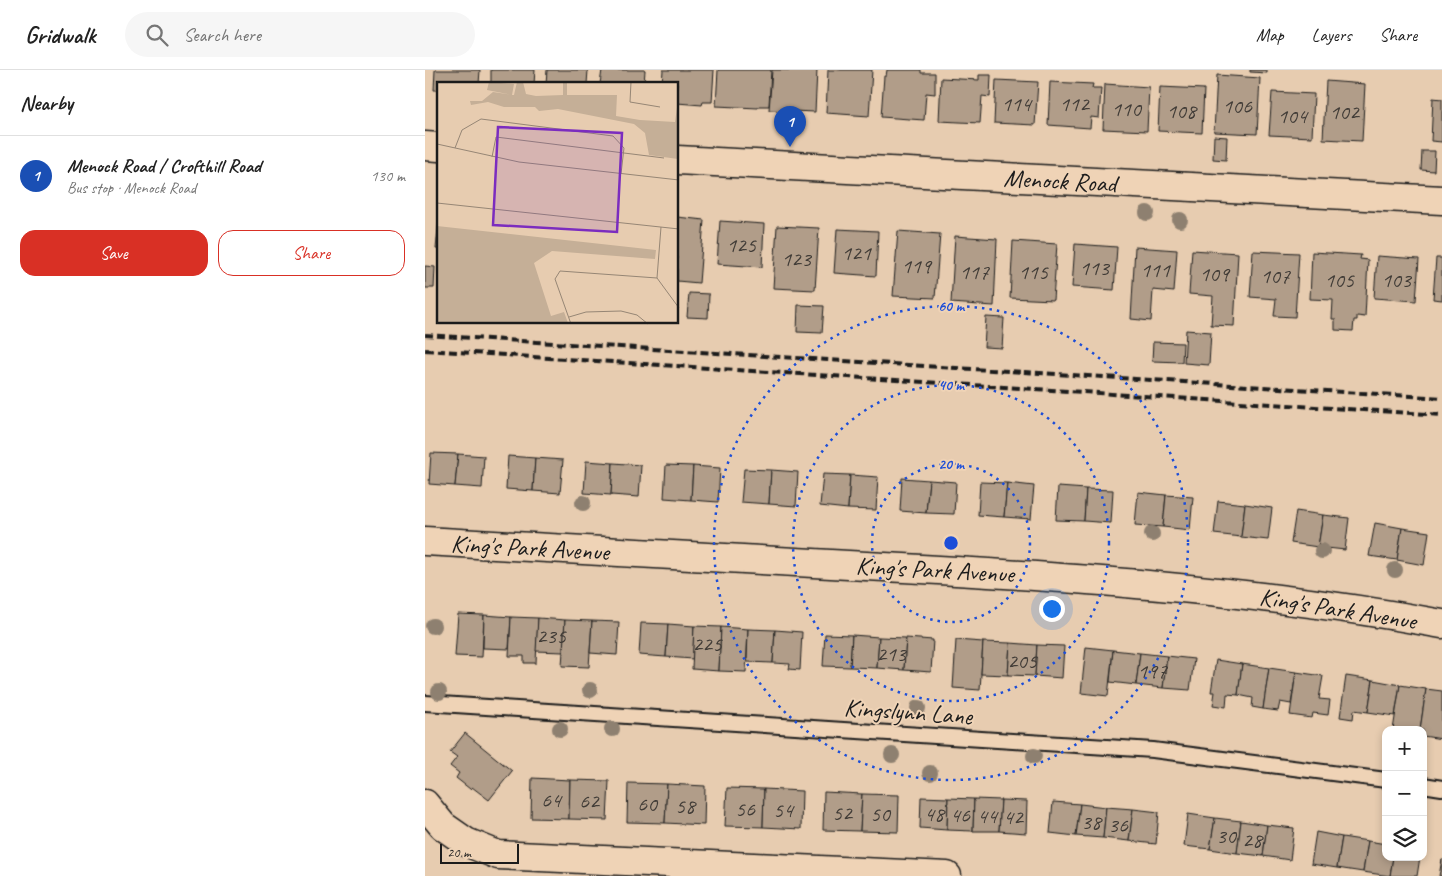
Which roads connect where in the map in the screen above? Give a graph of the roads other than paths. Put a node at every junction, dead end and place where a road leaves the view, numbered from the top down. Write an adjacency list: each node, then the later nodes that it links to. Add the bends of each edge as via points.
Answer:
1 (679, 160): 2 (street, Menock Road)
2 (1442, 200)
3 (425, 541): 4 (street, King's Park Avenue, via 1039,575 1256,595)
4 (1442, 624)
5 (425, 703): 6 (lane, Kingslynn Lane, via 1153,750)
6 (1382, 779)
7 (1427, 786): 8 (lane)
8 (1442, 788)
9 (425, 804): 10 (street, via 443,826 466,842 498,855)
10 (947, 876)

